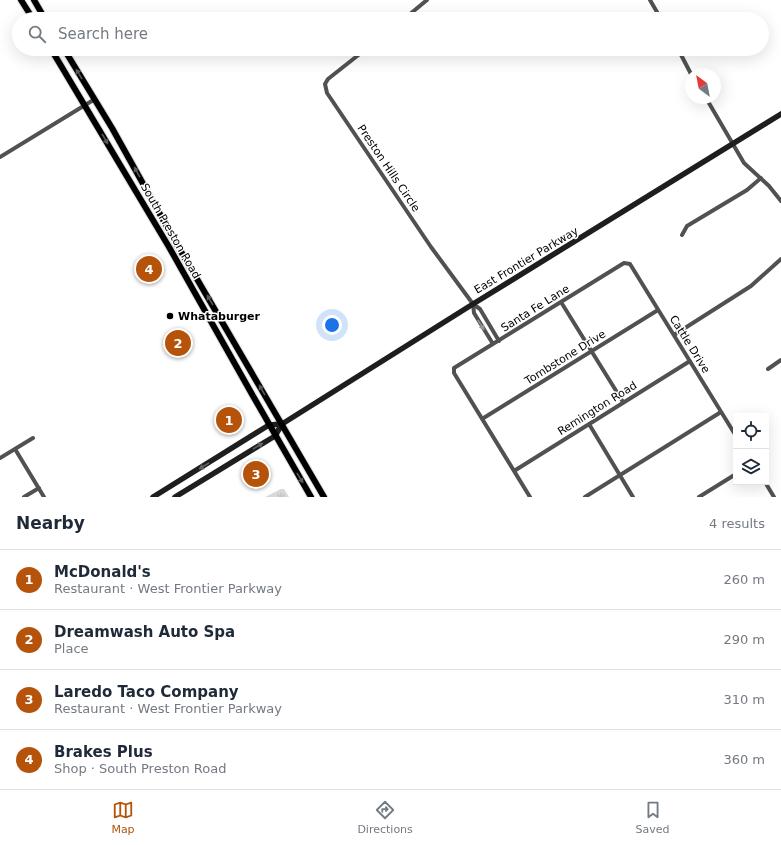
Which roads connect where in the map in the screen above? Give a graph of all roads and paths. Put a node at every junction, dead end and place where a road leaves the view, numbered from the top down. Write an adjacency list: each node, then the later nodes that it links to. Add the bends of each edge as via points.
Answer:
1 (21, 0): 5 (main road)
2 (34, 0): 6 (main road)
3 (426, 0): 7 (street)
4 (650, 0): 8 (street)
5 (29, 12)
6 (42, 12)
7 (412, 12)
8 (657, 12)
9 (55, 56): 16 (main road, South Preston Road)
10 (68, 56): 14 (main road, South Preston Road, one-way to 10)
11 (357, 56): 26 (street, Preston Hills Circle, via 328,79 325,88 431,247)
12 (682, 56): 13 (street)
13 (688, 68)
14 (95, 99): 16 (street); 38 (main road, South Preston Road, one-way to 14)
15 (710, 104): 18 (street)
16 (86, 105): 19 (street); 40 (main road, South Preston Road, one-way to 40)
17 (781, 114): 18 (street, East Frontier Parkway)
18 (734, 144): 20 (street, via 744,163); 26 (street, East Frontier Parkway)
19 (0, 157)
20 (761, 178): 21 (street); 22 (street, via 748,190 687,226)
21 (781, 201)
22 (682, 235)
23 (781, 259): 28 (street, via 751,286)
24 (627, 262): 25 (street, Santa Fe Lane); 27 (street, Cattle Drive)
25 (561, 302): 29 (street, Santa Fe Lane); 31 (street)
26 (473, 304): 29 (street, via 480,309); 30 (street, one-way to 30, via 474,313); 38 (street, East Frontier Parkway)
27 (658, 310): 28 (street, Cattle Drive); 31 (street, Tombstone Drive)
28 (674, 335): 33 (street, Cattle Drive)
29 (499, 340): 30 (street, Santa Fe Lane)
30 (493, 344): 37 (street, Santa Fe Lane, via 454,368 454,373)
31 (592, 351): 35 (street); 37 (street, Tombstone Drive)
32 (781, 360): 34 (street)
33 (690, 361): 35 (street, Remington Road); 36 (street, Cattle Drive)
34 (768, 369)
35 (623, 402): 39 (street, Remington Road)
36 (721, 412): 41 (street, Cattle Drive); 47 (street)
37 (482, 419): 46 (street)
38 (282, 424): 40 (street); 42 (street); 56 (main road, South Preston Road)
39 (589, 424): 46 (street, Remington Road); 47 (street)
40 (269, 425): 42 (main road, South Preston Road); 53 (street, one-way to 53)
41 (733, 431)
42 (275, 436): 54 (street, one-way to 42); 55 (main road, South Preston Road, one-way to 55)
43 (34, 438): 44 (street)
44 (15, 449): 45 (street); 50 (street)
45 (0, 458)
46 (514, 471): 57 (street)
47 (620, 475): 58 (street); 59 (street)
48 (733, 476): 60 (street)
49 (767, 485): 61 (street)
50 (39, 488): 51 (street); 52 (street)
51 (24, 497)
52 (44, 497)
53 (153, 497)
54 (175, 497)
55 (311, 497)
56 (324, 497)
57 (530, 497)
58 (585, 497)
59 (633, 497)
60 (699, 497)
61 (774, 497)

